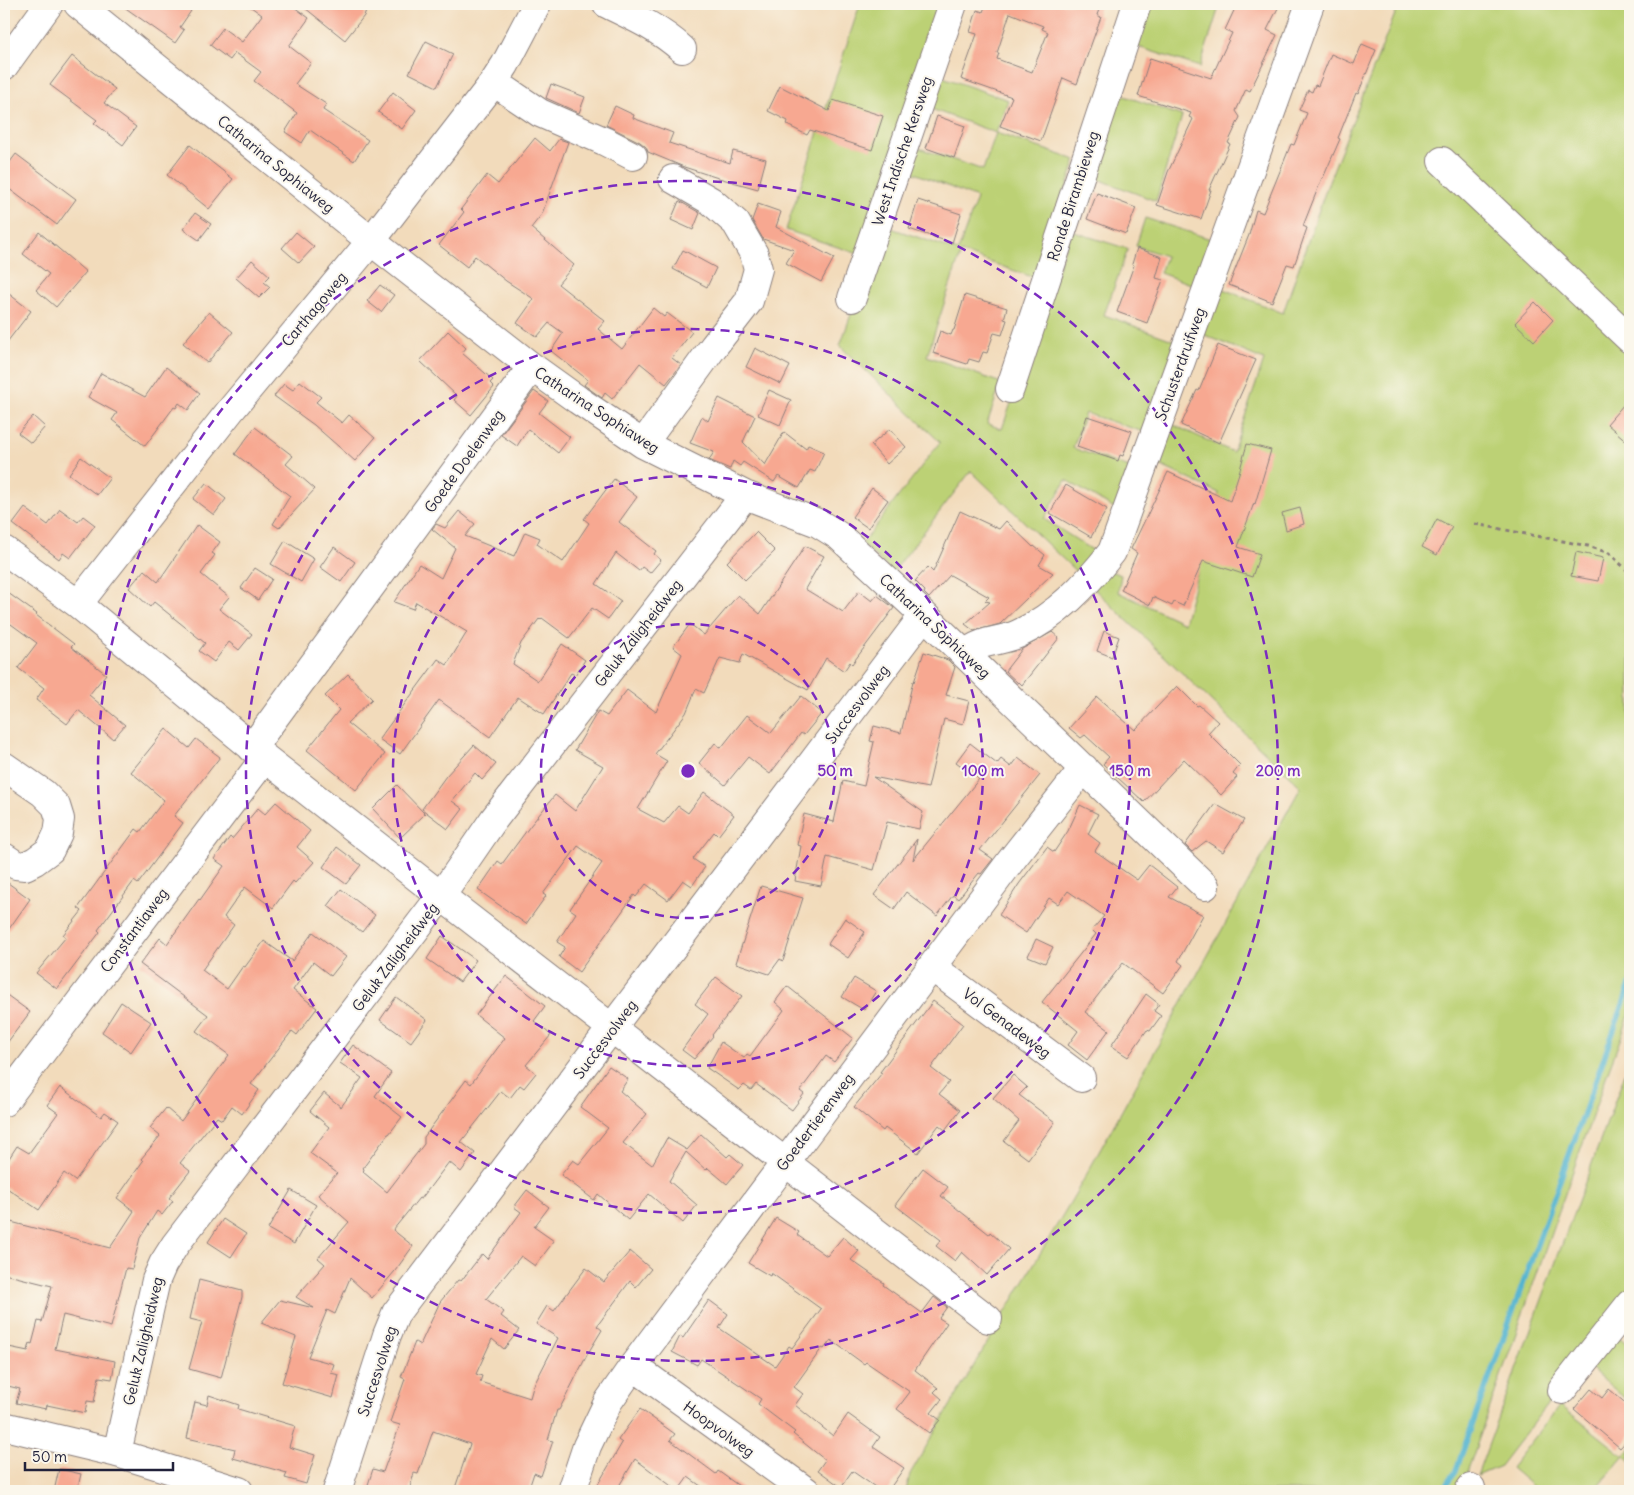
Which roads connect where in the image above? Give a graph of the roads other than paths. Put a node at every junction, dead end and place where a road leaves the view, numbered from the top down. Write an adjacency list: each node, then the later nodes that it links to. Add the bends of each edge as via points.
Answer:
1 (50, 4): 9 (street)
2 (78, 4): 14 (street, Catharina Sophiaweg)
3 (536, 4): 10 (street, Carthagoweg)
4 (607, 4): 8 (street, via 669,37)
5 (953, 4): 15 (street, West Indische Kersweg)
6 (1137, 4): 18 (street, Ronde Birambieweg)
7 (1310, 4): 24 (street, Schusterdruifweg, via 1112,552 1090,580 1056,612 1017,635 980,644)
8 (682, 49)
9 (4, 66)
10 (494, 82): 11 (street, via 540,113); 14 (street, Carthagoweg)
11 (633, 156)
12 (1442, 162): 16 (street)
13 (673, 179): 19 (street, via 711,201 736,223 754,254 758,269 749,301)
14 (371, 241): 17 (street, Catharina Sophiaweg); 22 (street, Carthagoweg, via 230,411)
15 (852, 298)
16 (1630, 339)
17 (532, 367): 19 (street, Catharina Sophiaweg); 25 (street, Goede Doelenweg, via 396,554)
18 (1010, 389)
19 (644, 444): 20 (street, Catharina Sophiaweg)
20 (745, 495): 23 (street, Catharina Sophiaweg, via 818,523 839,536); 30 (street, Geluk Zaligheidweg, via 494,819)
21 (4, 550): 22 (street)
22 (78, 604): 25 (street)
23 (924, 615): 24 (street, Catharina Sophiaweg); 32 (street, Succesvolweg)
24 (965, 654): 27 (street, Catharina Sophiaweg)
25 (258, 753): 30 (street); 34 (street, Constantiaweg)
26 (4, 766): 28 (street, via 43,793 56,806 60,819 50,850 35,861 25,866 16,865)
27 (1084, 768): 29 (street, Catharina Sophiaweg); 31 (street, Goedertierenweg)
28 (4, 857)
29 (1205, 886)
30 (441, 896): 32 (street); 41 (street, Geluk Zaligheidweg, via 162,1264)
31 (932, 967): 33 (street, Vol Genadeweg); 35 (street, Goedertierenweg)
32 (613, 1028): 35 (street); 43 (street, Succesvolweg, via 396,1313)
33 (1081, 1078)
34 (4, 1102)
35 (785, 1162): 37 (street); 38 (street, Goedertierenweg)
36 (1630, 1304): 39 (street)
37 (988, 1319)
38 (633, 1366): 44 (street, Goedertierenweg, via 608,1402 587,1446); 45 (street, Hoopvolweg)
39 (1562, 1390)
40 (4, 1426): 41 (street)
41 (117, 1453): 42 (street)
42 (239, 1491)
43 (338, 1491)
44 (572, 1491)
45 (806, 1491)

